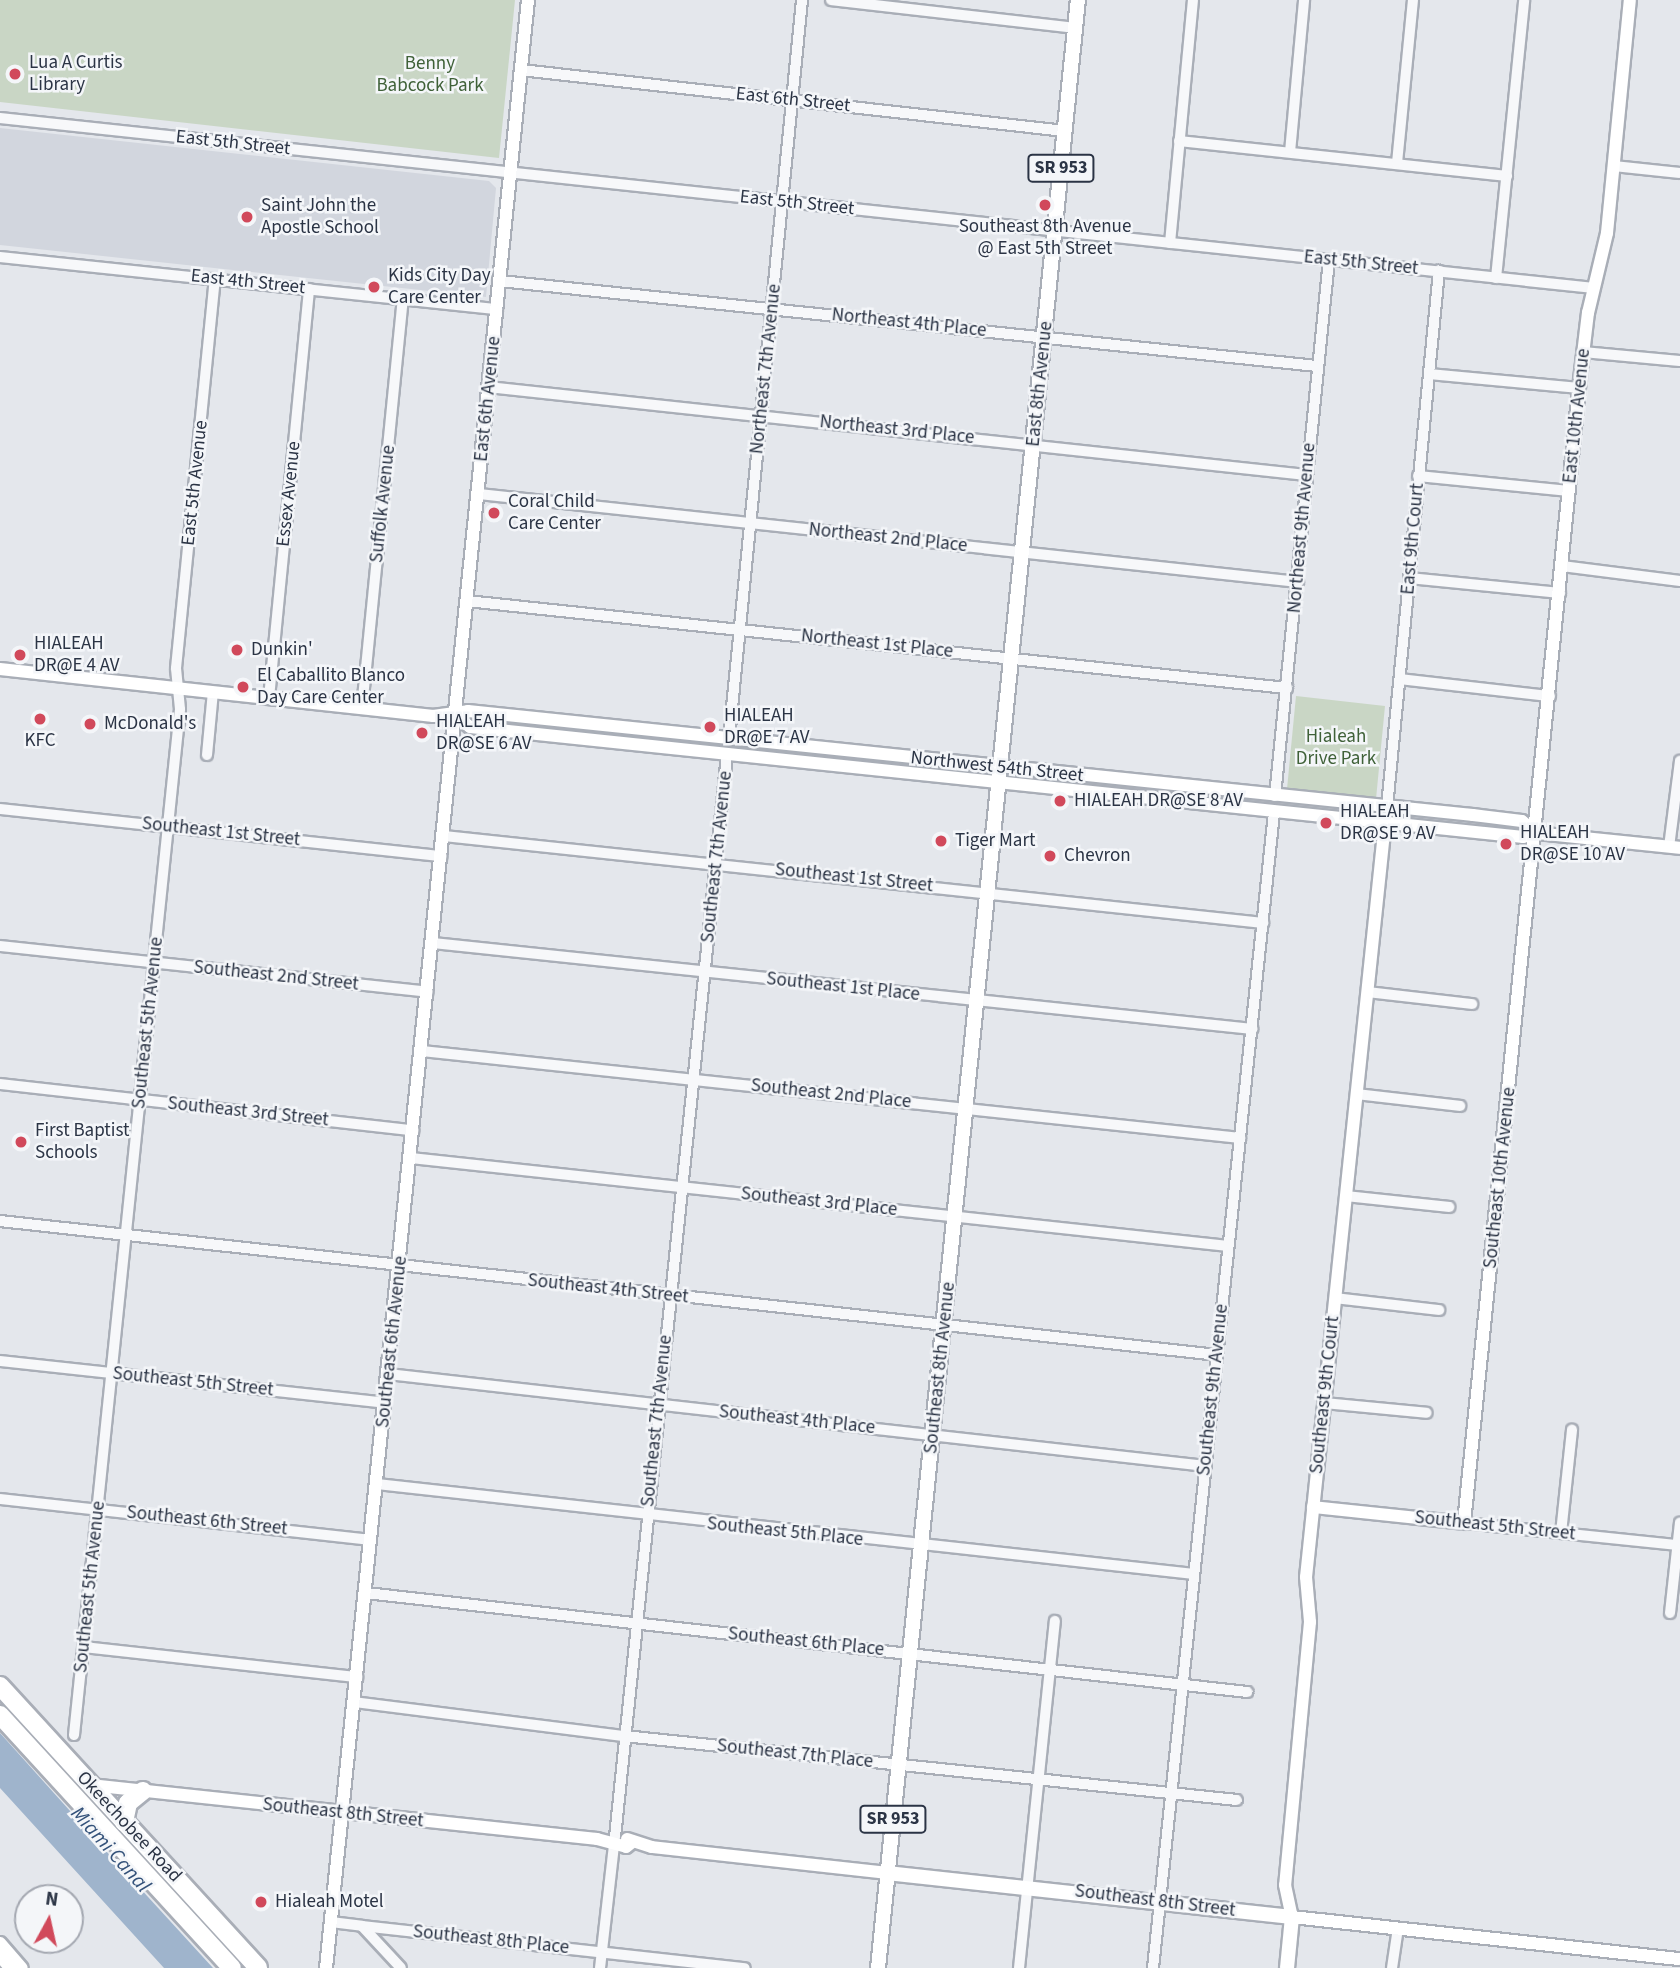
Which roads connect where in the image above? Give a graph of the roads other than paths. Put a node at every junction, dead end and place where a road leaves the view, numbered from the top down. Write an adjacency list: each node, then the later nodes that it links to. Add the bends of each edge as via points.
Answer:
1 (528, 0): 11 (street, East 6th Avenue)
2 (802, 0): 12 (street, Northeast 7th Avenue)
3 (831, 0): 10 (street)
4 (1077, 0): 10 (main road, East 8th Avenue / SR 953)
5 (1193, 0): 15 (street)
6 (1304, 0): 16 (street)
7 (1413, 0): 17 (street)
8 (1524, 0): 21 (street)
9 (1630, 0): 18 (street, East 10th Avenue)
10 (1075, 27): 14 (main road, East 8th Avenue / SR 953)
11 (521, 70): 12 (street, East 6th Street); 19 (street, East 6th Avenue)
12 (793, 100): 14 (street, East 6th Street); 22 (street, Northeast 7th Avenue)
13 (0, 118): 19 (street, East 5th Street)
14 (1065, 131): 23 (main road, East 8th Avenue / SR 953)
15 (1179, 141): 16 (street); 24 (street)
16 (1290, 152): 17 (street)
17 (1398, 163): 21 (street)
18 (1614, 166): 20 (street); 31 (street, East 10th Avenue)
19 (510, 172): 22 (street, East 5th Street); 30 (street, East 6th Avenue)
20 (1680, 173)
21 (1507, 176): 28 (street)
22 (782, 202): 23 (street, East 5th Street); 35 (street, Northeast 7th Avenue)
23 (1055, 230): 24 (street, East 5th Street); 36 (main road, East 8th Avenue / SR 953)
24 (1170, 243): 26 (street, East 5th Street)
25 (0, 257): 29 (street, East 4th Street)
26 (1329, 260): 27 (street, East 5th Street); 39 (street, Northeast 9th Avenue)
27 (1439, 271): 28 (street, East 5th Street); 40 (street, East 9th Court)
28 (1496, 278): 31 (street, East 5th Street)
29 (215, 279): 32 (street, East 4th Street); 61 (street, East 5th Avenue)
30 (500, 281): 34 (street, East 6th Avenue); 35 (street, Northeast 4th Place)
31 (1594, 288): 37 (street, East 10th Avenue)
32 (309, 289): 33 (street, East 4th Street); 65 (street, Essex Avenue)
33 (403, 299): 34 (street, East 4th Street); 66 (street, Suffolk Avenue)
34 (497, 309): 41 (street, East 6th Avenue)
35 (772, 309): 36 (street, Northeast 4th Place); 43 (street, Northeast 7th Avenue)
36 (1045, 337): 39 (street, Northeast 4th Place); 44 (main road, East 8th Avenue / SR 953)
37 (1583, 352): 38 (street); 42 (street, East 10th Avenue)
38 (1680, 361)
39 (1317, 366): 45 (street, Northeast 9th Avenue)
40 (1429, 374): 42 (street); 46 (street, East 9th Court)
41 (488, 387): 43 (street, Northeast 3rd Place); 48 (street, East 6th Avenue)
42 (1579, 388): 47 (street, East 10th Avenue)
43 (762, 415): 44 (street, Northeast 3rd Place); 49 (street, Northeast 7th Avenue)
44 (1034, 445): 45 (street, Northeast 3rd Place); 50 (main road, East 8th Avenue / SR 953)
45 (1306, 475): 54 (street, Northeast 9th Avenue)
46 (1418, 475): 47 (street); 52 (street, East 9th Court)
47 (1569, 491): 51 (street, East 10th Avenue)
48 (478, 494): 49 (street, Northeast 2nd Place); 56 (street, East 6th Avenue)
49 (751, 523): 50 (street, Northeast 2nd Place); 57 (street, Northeast 7th Avenue)
50 (1023, 552): 54 (street, Northeast 2nd Place); 58 (main road, East 8th Avenue / SR 953)
51 (1562, 566): 53 (street); 55 (street, East 10th Avenue)
52 (1409, 578): 55 (street); 60 (street, East 9th Court)
53 (1680, 581)
54 (1298, 582): 62 (street, Northeast 9th Avenue)
55 (1560, 593): 64 (street, East 10th Avenue)
56 (467, 601): 57 (street, Northeast 1st Place); 67 (street, East 6th Avenue)
57 (741, 630): 58 (street, Northeast 1st Place); 68 (street, Northeast 7th Avenue)
58 (1013, 659): 62 (street, Northeast 1st Place); 73 (main road, East 8th Avenue / SR 953)
59 (0, 670): 61 (street, Northwest 54th Street)
60 (1400, 680): 64 (street); 77 (street, East 9th Court)
61 (177, 688): 63 (street, Northwest 54th Street); 81 (street, Southeast 5th Avenue, via 180,709)
62 (1287, 688): 75 (street, Northeast 9th Avenue)
63 (213, 692): 65 (street, Northwest 54th Street); 70 (street)
64 (1550, 696): 82 (street, East 10th Avenue)
65 (269, 698): 66 (street, Northwest 54th Street)
66 (362, 708): 67 (street, Northwest 54th Street)
67 (455, 715): 68 (street, Northwest 54th Street, via 468,711); 69 (street, Northwest 54th Street, via 470,727); 83 (street, Southeast 6th Avenue)
68 (729, 738): 69 (street, via 702,745 634,739); 73 (street, Northwest 54th Street)
69 (617, 743): 71 (street, Northwest 54th Street)
70 (207, 755)
71 (727, 755): 74 (street, Northwest 54th Street); 86 (street, Southeast 7th Avenue)
72 (1680, 761): 84 (street)
73 (1000, 767): 74 (main road, Southeast 8th Avenue / SR 953); 75 (street, Northwest 54th Street)
74 (999, 783): 76 (street, Northwest 54th Street); 87 (main road, Southeast 8th Avenue / SR 953)
75 (1275, 796): 76 (street, via 1257,803 1212,799); 77 (street, Northwest 54th Street)
76 (1197, 804): 79 (street, Northwest 54th Street)
77 (1381, 806): 79 (street, via 1360,814 1285,806); 82 (street, Northwest 54th Street, via 1522,821)
78 (0, 809): 81 (street, Southeast 1st Street)
79 (1273, 812): 80 (street, Northwest 54th Street); 88 (street, Southeast 9th Avenue)
80 (1385, 823): 82 (street, Northwest 54th Street, via 1524,837); 94 (street, Southeast 9th Court)
81 (168, 827): 85 (street, Southeast 1st Street); 91 (street, Southeast 5th Avenue)
82 (1536, 833): 84 (street, Northwest 54th Street); 136 (street, Southeast 10th Avenue)
83 (444, 836): 85 (street, Southeast 6th Avenue); 86 (street, Southeast 1st Street)
84 (1674, 848)
85 (442, 856): 89 (street, Southeast 6th Avenue)
86 (716, 864): 87 (street, Southeast 1st Street); 92 (street, Southeast 7th Avenue)
87 (988, 893): 88 (street, Southeast 1st Street); 95 (main road, Southeast 8th Avenue / SR 953)
88 (1263, 923): 97 (street, Southeast 9th Avenue)
89 (433, 943): 92 (street, Southeast 1st Place); 93 (street, Southeast 6th Avenue)
90 (0, 946): 91 (street, Southeast 2nd Street)
91 (154, 963): 93 (street, Southeast 2nd Street); 102 (street, Southeast 5th Avenue)
92 (705, 972): 95 (street, Southeast 1st Place); 99 (street, Southeast 7th Avenue)
93 (428, 992): 98 (street, Southeast 6th Avenue)
94 (1368, 992): 96 (street); 101 (street, Southeast 9th Court)
95 (977, 1000): 97 (street, Southeast 1st Place); 104 (main road, Southeast 8th Avenue / SR 953)
96 (1472, 1004)
97 (1252, 1029): 106 (street, Southeast 9th Avenue)
98 (422, 1051): 99 (street, Southeast 2nd Place); 105 (street, Southeast 6th Avenue)
99 (694, 1080): 104 (street, Southeast 2nd Place); 108 (street, Southeast 7th Avenue)
100 (0, 1084): 102 (street, Southeast 3rd Street)
101 (1357, 1094): 103 (street); 109 (street, Southeast 9th Court)
102 (140, 1100): 105 (street, Southeast 3rd Street); 113 (street, Southeast 5th Avenue)
103 (1460, 1106)
104 (966, 1108): 106 (street, Southeast 2nd Place); 111 (main road, Southeast 8th Avenue / SR 953)
105 (413, 1130): 107 (street, Southeast 6th Avenue)
106 (1240, 1139): 114 (street, Southeast 9th Avenue)
107 (411, 1158): 108 (street, Southeast 3rd Place); 115 (street, Southeast 6th Avenue)
108 (681, 1188): 111 (street, Southeast 3rd Place); 116 (street, Southeast 7th Avenue)
109 (1346, 1196): 110 (street); 117 (street, Southeast 9th Court)
110 (1449, 1207)
111 (955, 1216): 114 (street, Southeast 3rd Place); 119 (main road, Southeast 8th Avenue / SR 953)
112 (0, 1221): 113 (street, Southeast 4th Street)
113 (126, 1236): 115 (street, Southeast 4th Street); 122 (street, Southeast 5th Avenue)
114 (1228, 1246): 120 (street, Southeast 9th Avenue)
115 (399, 1267): 116 (street, Southeast 4th Street); 123 (street, Southeast 6th Avenue)
116 (670, 1296): 119 (street, Southeast 4th Street); 126 (street, Southeast 7th Avenue)
117 (1335, 1298): 118 (street); 125 (street, Southeast 9th Court)
118 (1439, 1310)
119 (944, 1325): 120 (street, Southeast 4th Street); 129 (main road, Southeast 8th Avenue / SR 953)
120 (1217, 1355): 130 (street, Southeast 9th Avenue)
121 (0, 1361): 122 (street, Southeast 5th Street)
122 (111, 1373): 124 (street, Southeast 5th Street); 134 (street, Southeast 5th Avenue)
123 (388, 1374): 124 (street, Southeast 6th Avenue); 126 (street, Southeast 4th Place)
124 (386, 1403): 131 (street, Southeast 6th Avenue)
125 (1324, 1403): 127 (street); 133 (street, Southeast 9th Court)
126 (659, 1405): 129 (street, Southeast 4th Place); 135 (street, Southeast 7th Avenue)
127 (1427, 1413)
128 (1572, 1430): 138 (street)
129 (932, 1436): 130 (street, Southeast 4th Place); 141 (main road, Southeast 8th Avenue / SR 953)
130 (1206, 1466): 142 (street, Southeast 9th Avenue)
131 (377, 1484): 135 (street, Southeast 5th Place); 139 (street, Southeast 6th Avenue)
132 (0, 1499): 134 (street, Southeast 6th Street)
133 (1313, 1507): 136 (street, Southeast 5th Street); 171 (street, Southeast 9th Court, via 1306,1577 1310,1622 1286,1885)
134 (98, 1509): 139 (street, Southeast 6th Street); 147 (street, Southeast 5th Avenue)
135 (647, 1516): 141 (street, Southeast 5th Place); 146 (street, Southeast 7th Avenue)
136 (1464, 1523): 138 (street, Southeast 5th Street)
137 (1680, 1523): 140 (street)
138 (1561, 1533): 140 (street, Southeast 5th Street)
139 (371, 1540): 143 (street, Southeast 6th Avenue)
140 (1678, 1545): 144 (street)
141 (921, 1547): 142 (street, Southeast 5th Place); 148 (main road, Southeast 8th Avenue / SR 953)
142 (1194, 1574): 151 (street, Southeast 9th Avenue)
143 (366, 1593): 146 (street, Southeast 6th Place); 150 (street, Southeast 6th Avenue)
144 (1670, 1613)
145 (1055, 1621): 149 (street)
146 (636, 1623): 148 (street, Southeast 6th Place); 157 (street, Southeast 7th Avenue)
147 (84, 1647): 150 (street); 156 (street, Southeast 5th Avenue)
148 (910, 1654): 149 (street, Southeast 6th Place); 158 (main road, Southeast 8th Avenue / SR 953)
149 (1050, 1670): 151 (street, Southeast 6th Place); 160 (street)
150 (357, 1677): 154 (street, Southeast 6th Avenue)
151 (1184, 1685): 153 (street, Southeast 6th Place); 163 (street, Southeast 9th Avenue)
152 (0, 1686): 161 (highway, Okeechobee Road)
153 (1247, 1692)
154 (354, 1702): 157 (street, Southeast 7th Place); 165 (street, Southeast 6th Avenue)
155 (0, 1715): 159 (highway, Okeechobee Road)
156 (74, 1735)
157 (624, 1736): 158 (street, Southeast 7th Place); 167 (street, Southeast 7th Avenue)
158 (899, 1765): 160 (street, Southeast 7th Place); 168 (main road, Southeast 8th Avenue / SR 953)
159 (47, 1766): 161 (highway); 181 (highway, Okeechobee Road)
160 (1039, 1779): 163 (street, Southeast 7th Place); 169 (street)
161 (90, 1785): 162 (street, Southeast 8th Street); 166 (highway, Okeechobee Road)
162 (143, 1791): 165 (street, Southeast 8th Street); 166 (highway, via 128,1803)
163 (1170, 1793): 164 (street, Southeast 7th Place); 170 (street, Southeast 9th Avenue)
164 (1237, 1800)
165 (342, 1813): 167 (street, Southeast 8th Street); 172 (street, Southeast 6th Avenue)
166 (124, 1822): 182 (highway, Okeechobee Road)
167 (614, 1841): 168 (street, Southeast 8th Street); 176 (street, Southeast 7th Avenue)
168 (887, 1873): 169 (main road, Southeast 8th Street); 187 (main road, Southeast 8th Avenue / SR 953)
169 (1029, 1887): 170 (main road, Southeast 8th Street); 188 (street)
170 (1159, 1901): 171 (main road, Southeast 8th Street); 189 (street, Southeast 9th Avenue)
171 (1292, 1917): 174 (street, Southeast 8th Street); 190 (main road, Southeast 9th Court)
172 (331, 1922): 173 (street, Southeast 8th Place); 183 (street, Southeast 6th Avenue)
173 (362, 1926): 176 (street, Southeast 8th Place); 184 (street)
174 (1398, 1928): 178 (street, Southeast 8th Street); 191 (street)
175 (0, 1943): 180 (street)
176 (602, 1952): 185 (street, Southeast 7th Avenue); 186 (street, Southeast 8th Place)
177 (0, 1956): 179 (street)
178 (1680, 1959)
179 (10, 1968)
180 (22, 1968)
181 (232, 1968)
182 (258, 1968)
183 (326, 1968)
184 (401, 1968)
185 (600, 1968)
186 (745, 1968)
187 (878, 1968)
188 (1019, 1968)
189 (1153, 1968)
190 (1287, 1968)
191 (1392, 1968)

